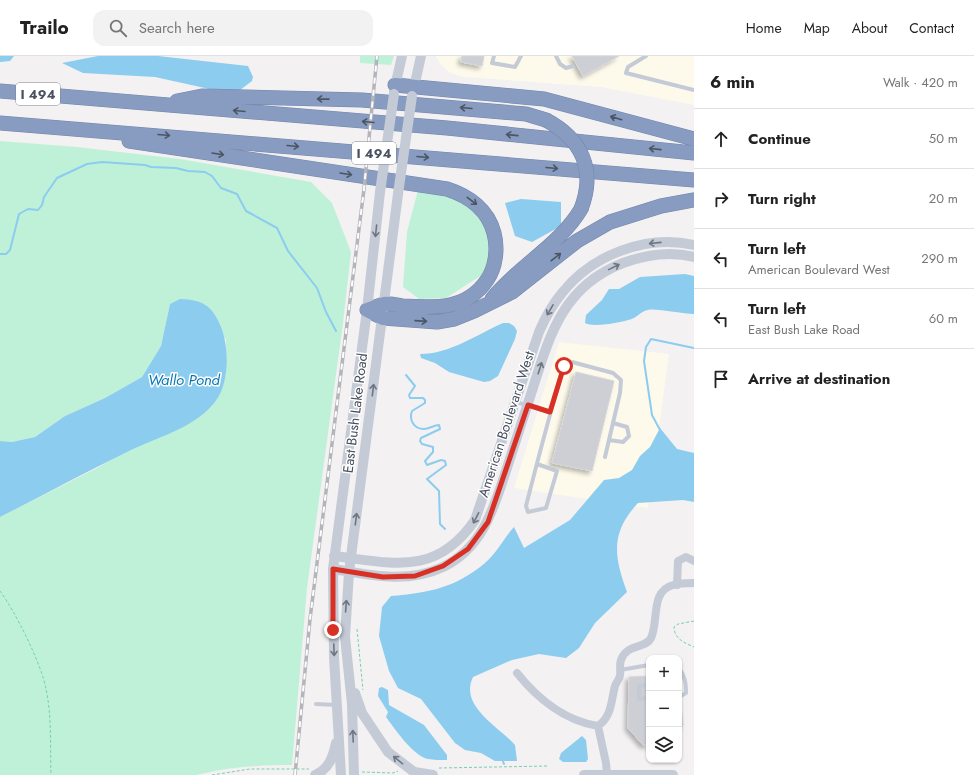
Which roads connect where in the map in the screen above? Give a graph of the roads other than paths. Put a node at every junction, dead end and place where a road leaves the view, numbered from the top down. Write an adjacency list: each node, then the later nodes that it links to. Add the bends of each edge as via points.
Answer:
1 (402, 56): 8 (street, East Bush Lake Road)
2 (421, 56): 11 (street, East Bush Lake Road)
3 (494, 56): 4 (lane, via 492,63 515,67)
4 (521, 56)
5 (556, 56): 7 (lane, via 560,64 566,68)
6 (646, 56): 9 (lane, via 628,67 626,73)
7 (573, 66)
8 (394, 90): 11 (highway); 22 (street, East Bush Lake Road, one-way to 22, bridge)
9 (694, 90)
10 (0, 91): 12 (highway, I 494)
11 (413, 91): 15 (highway, one-way to 11, via 544,99); 23 (street, East Bush Lake Road, bridge)
12 (159, 104): 16 (highway, I 494, one-way to 12, via 447,128); 21 (highway, one-way to 12, bridge, via 505,283 533,261 571,224 581,209 587,182 585,162 571,138 559,127 526,114 362,100 202,96)
13 (0, 123): 14 (highway, I 494)
14 (55, 128): 17 (highway, I 494, one-way to 17); 23 (highway, one-way to 23, via 447,189 460,194 480,208 492,226 496,251 490,276 482,288 468,299 446,307)
15 (694, 139)
16 (694, 153)
17 (694, 180)
18 (694, 200): 21 (highway, one-way to 18, via 512,292 577,241 610,222 661,206)
19 (694, 244): 24 (street, American Boulevard West, one-way to 24, via 657,243 627,249 598,262 573,281 545,318)
20 (694, 257): 25 (street, American Boulevard West, one-way to 20, via 551,332 569,302 591,281 619,265 641,257 673,254)
21 (489, 303): 23 (highway, one-way to 21, via 437,322 464,316)
22 (367, 310): 23 (highway); 31 (street, East Bush Lake Road)
23 (383, 311): 32 (street, East Bush Lake Road, one-way to 23)
24 (516, 402): 25 (lane); 32 (street, American Boulevard West, one-way to 32, via 482,505 467,532 439,554 413,562 386,563)
25 (528, 405): 26 (lane); 35 (street, American Boulevard West, via 488,522 468,549 443,566 415,576 383,577)
26 (550, 412): 27 (lane, via 564,366 572,362 613,373 621,380); 30 (lane)
27 (613, 423): 28 (lane); 28 (lane, via 627,427 629,436 623,442)
28 (609, 440): 29 (lane)
29 (605, 458)
30 (537, 464): 30 (lane, via 526,506 528,512 546,508 557,470)
31 (334, 556): 32 (street, American Boulevard West); 34 (street, East Bush Lake Road)
32 (351, 558): 35 (street, East Bush Lake Road)
33 (694, 561): 37 (street, via 686,557 678,561)
34 (333, 569): 35 (street, American Boulevard West); 47 (street, East Bush Lake Road, one-way to 47)
35 (349, 572): 42 (street, East Bush Lake Road, one-way to 35, via 345,637)
36 (694, 582): 37 (street)
37 (677, 585): 39 (street, via 665,589 660,594 650,640 629,649 623,655)
38 (646, 666): 39 (lane)
39 (620, 670): 49 (street, via 612,707)
40 (682, 672): 44 (lane, via 686,687 686,693)
41 (517, 673): 49 (street, via 550,705 586,724)
42 (350, 682): 50 (street, one-way to 42, via 414,772 388,752 362,713); 53 (street, East Bush Lake Road, one-way to 42)
43 (646, 685): 45 (lane, via 639,686 639,699)
44 (682, 695)
45 (646, 698)
46 (316, 704): 47 (lane)
47 (338, 705): 48 (street, East Bush Lake Road)
48 (339, 725): 51 (street, via 334,754 321,773); 52 (street, East Bush Lake Road)
49 (598, 726): 55 (street)
50 (436, 772)
51 (315, 775)
52 (341, 775)
53 (354, 775)
54 (584, 775): 55 (street)
55 (607, 775): 56 (street)
56 (667, 775)

